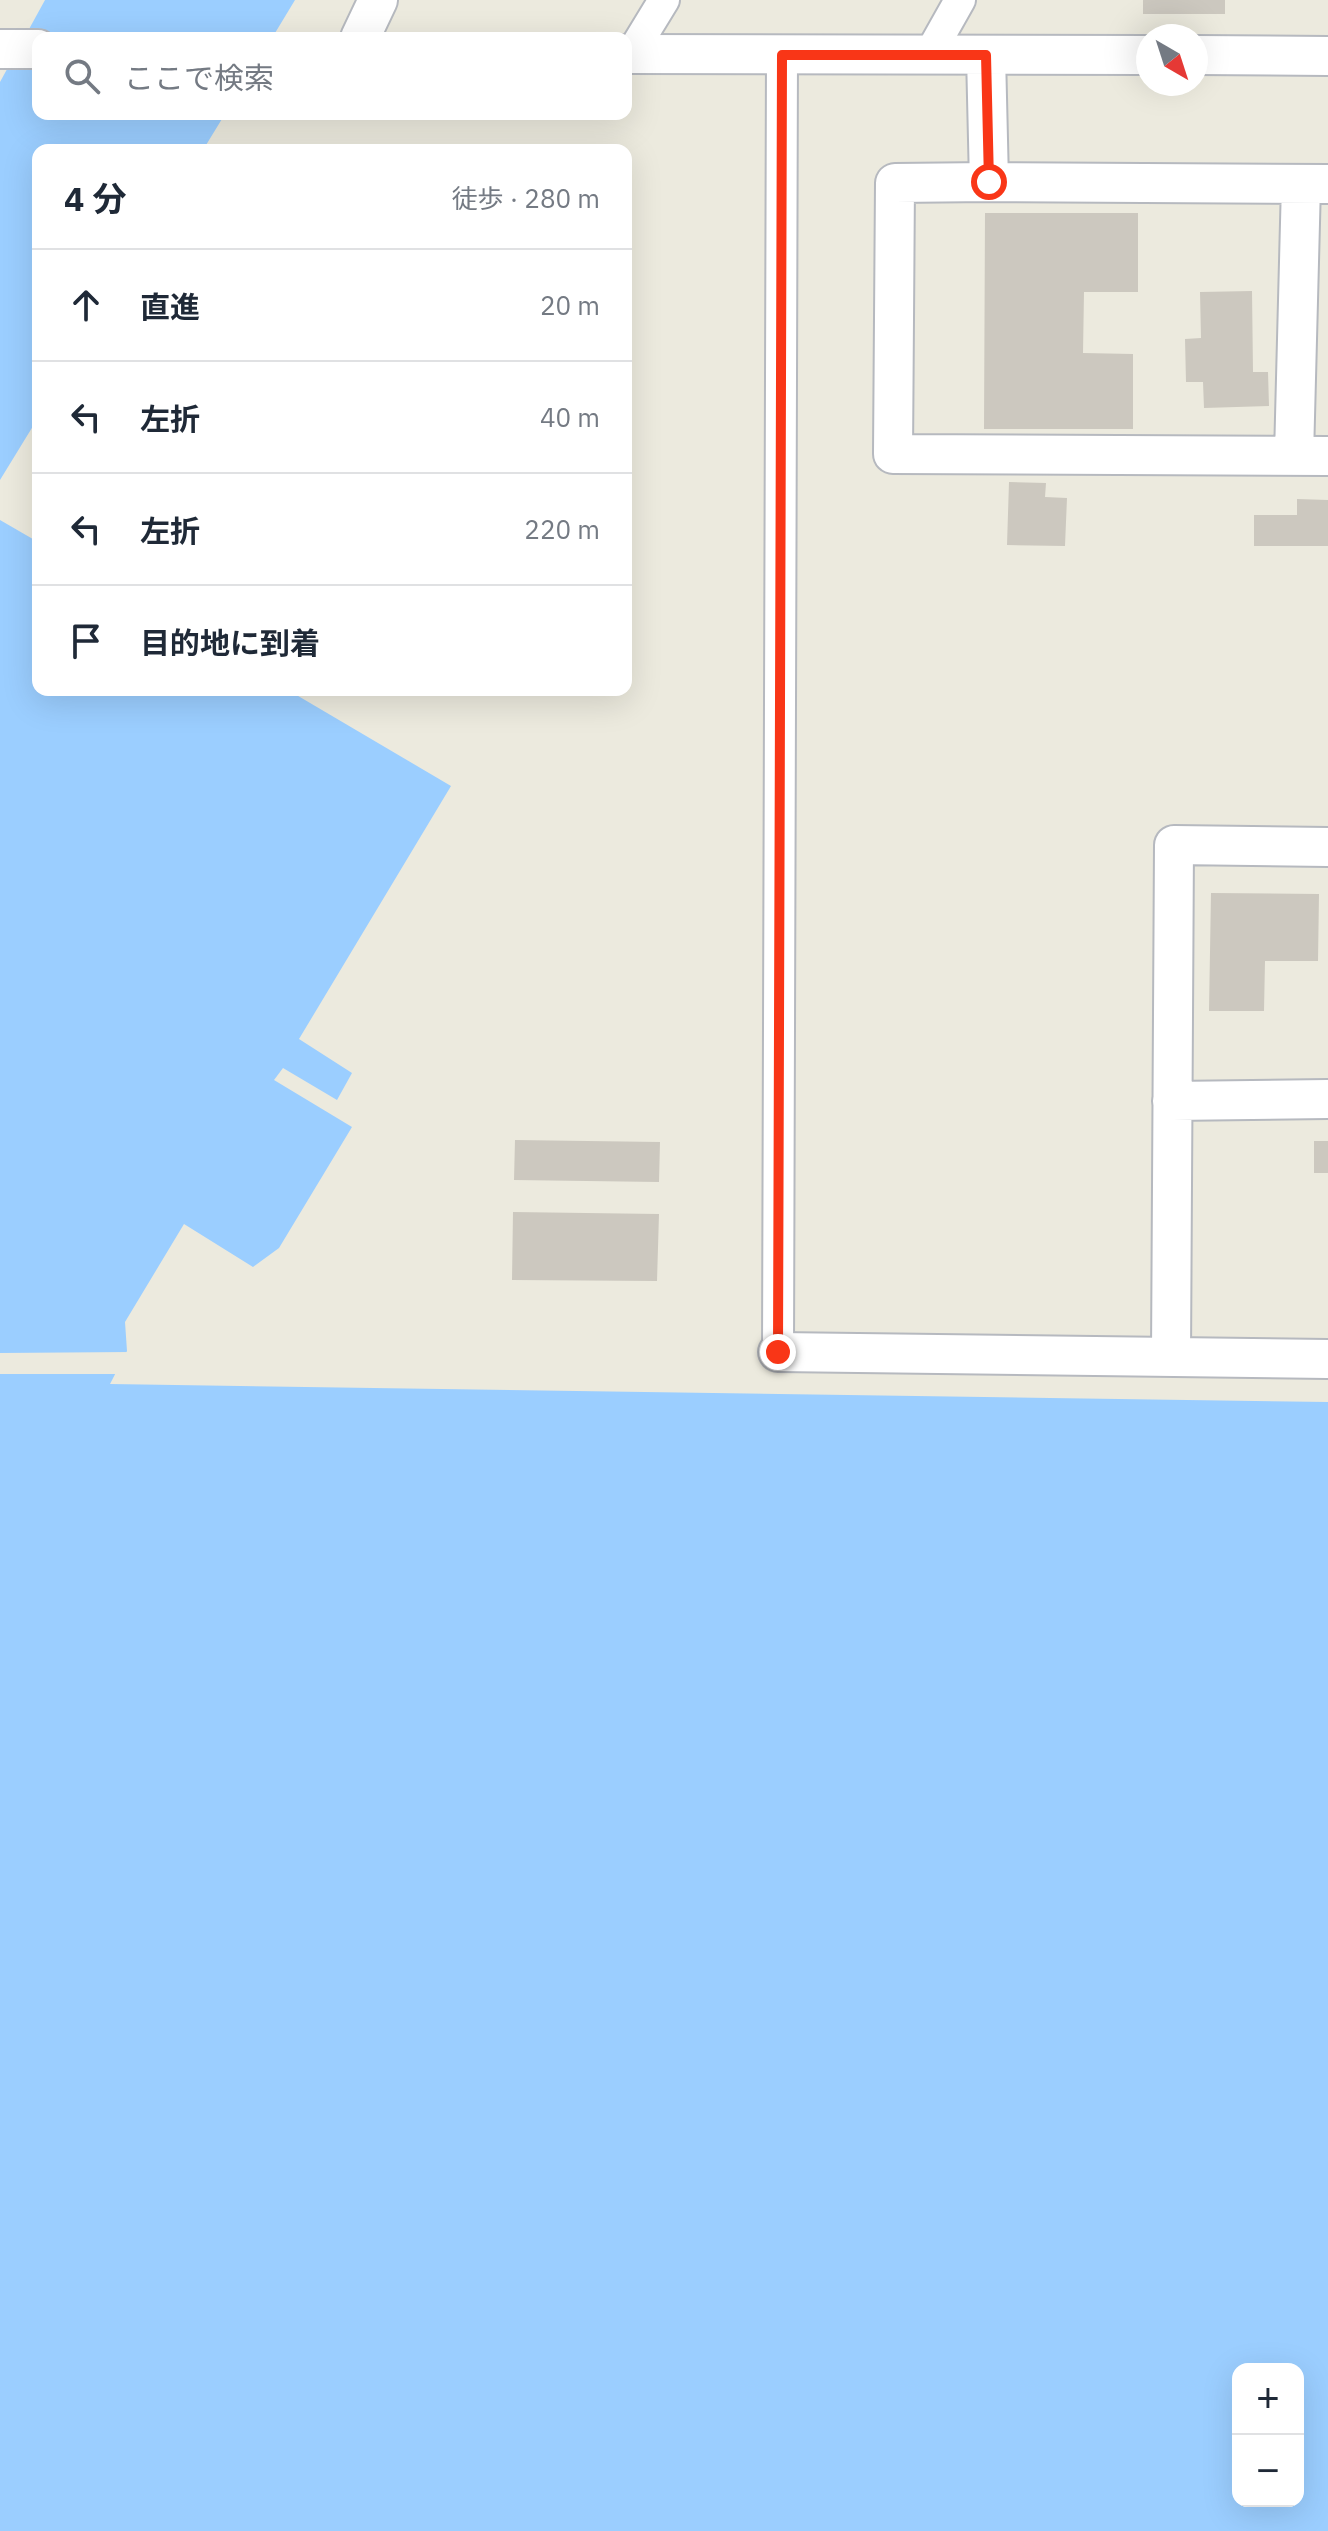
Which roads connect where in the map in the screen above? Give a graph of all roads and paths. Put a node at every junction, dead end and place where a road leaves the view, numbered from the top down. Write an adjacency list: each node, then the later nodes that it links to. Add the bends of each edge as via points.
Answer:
1 (378, 0): 4 (street)
2 (664, 0): 5 (street)
3 (960, 0): 8 (street)
4 (363, 32)
5 (632, 48)
6 (632, 54): 7 (street)
7 (782, 55): 8 (street); 19 (street)
8 (929, 55): 9 (street)
9 (986, 55): 10 (street); 13 (street)
10 (1136, 55)
11 (1208, 55): 12 (street)
12 (1328, 56)
13 (989, 182): 14 (street); 15 (street, via 895,183 893,454)
14 (1314, 184): 15 (street)
15 (1311, 456)
16 (1328, 847): 18 (street, via 1174,845)
17 (1328, 1099): 18 (street)
18 (1172, 1101): 20 (street)
19 (778, 1352): 20 (street)
20 (1171, 1356): 21 (street)
21 (1328, 1359)

